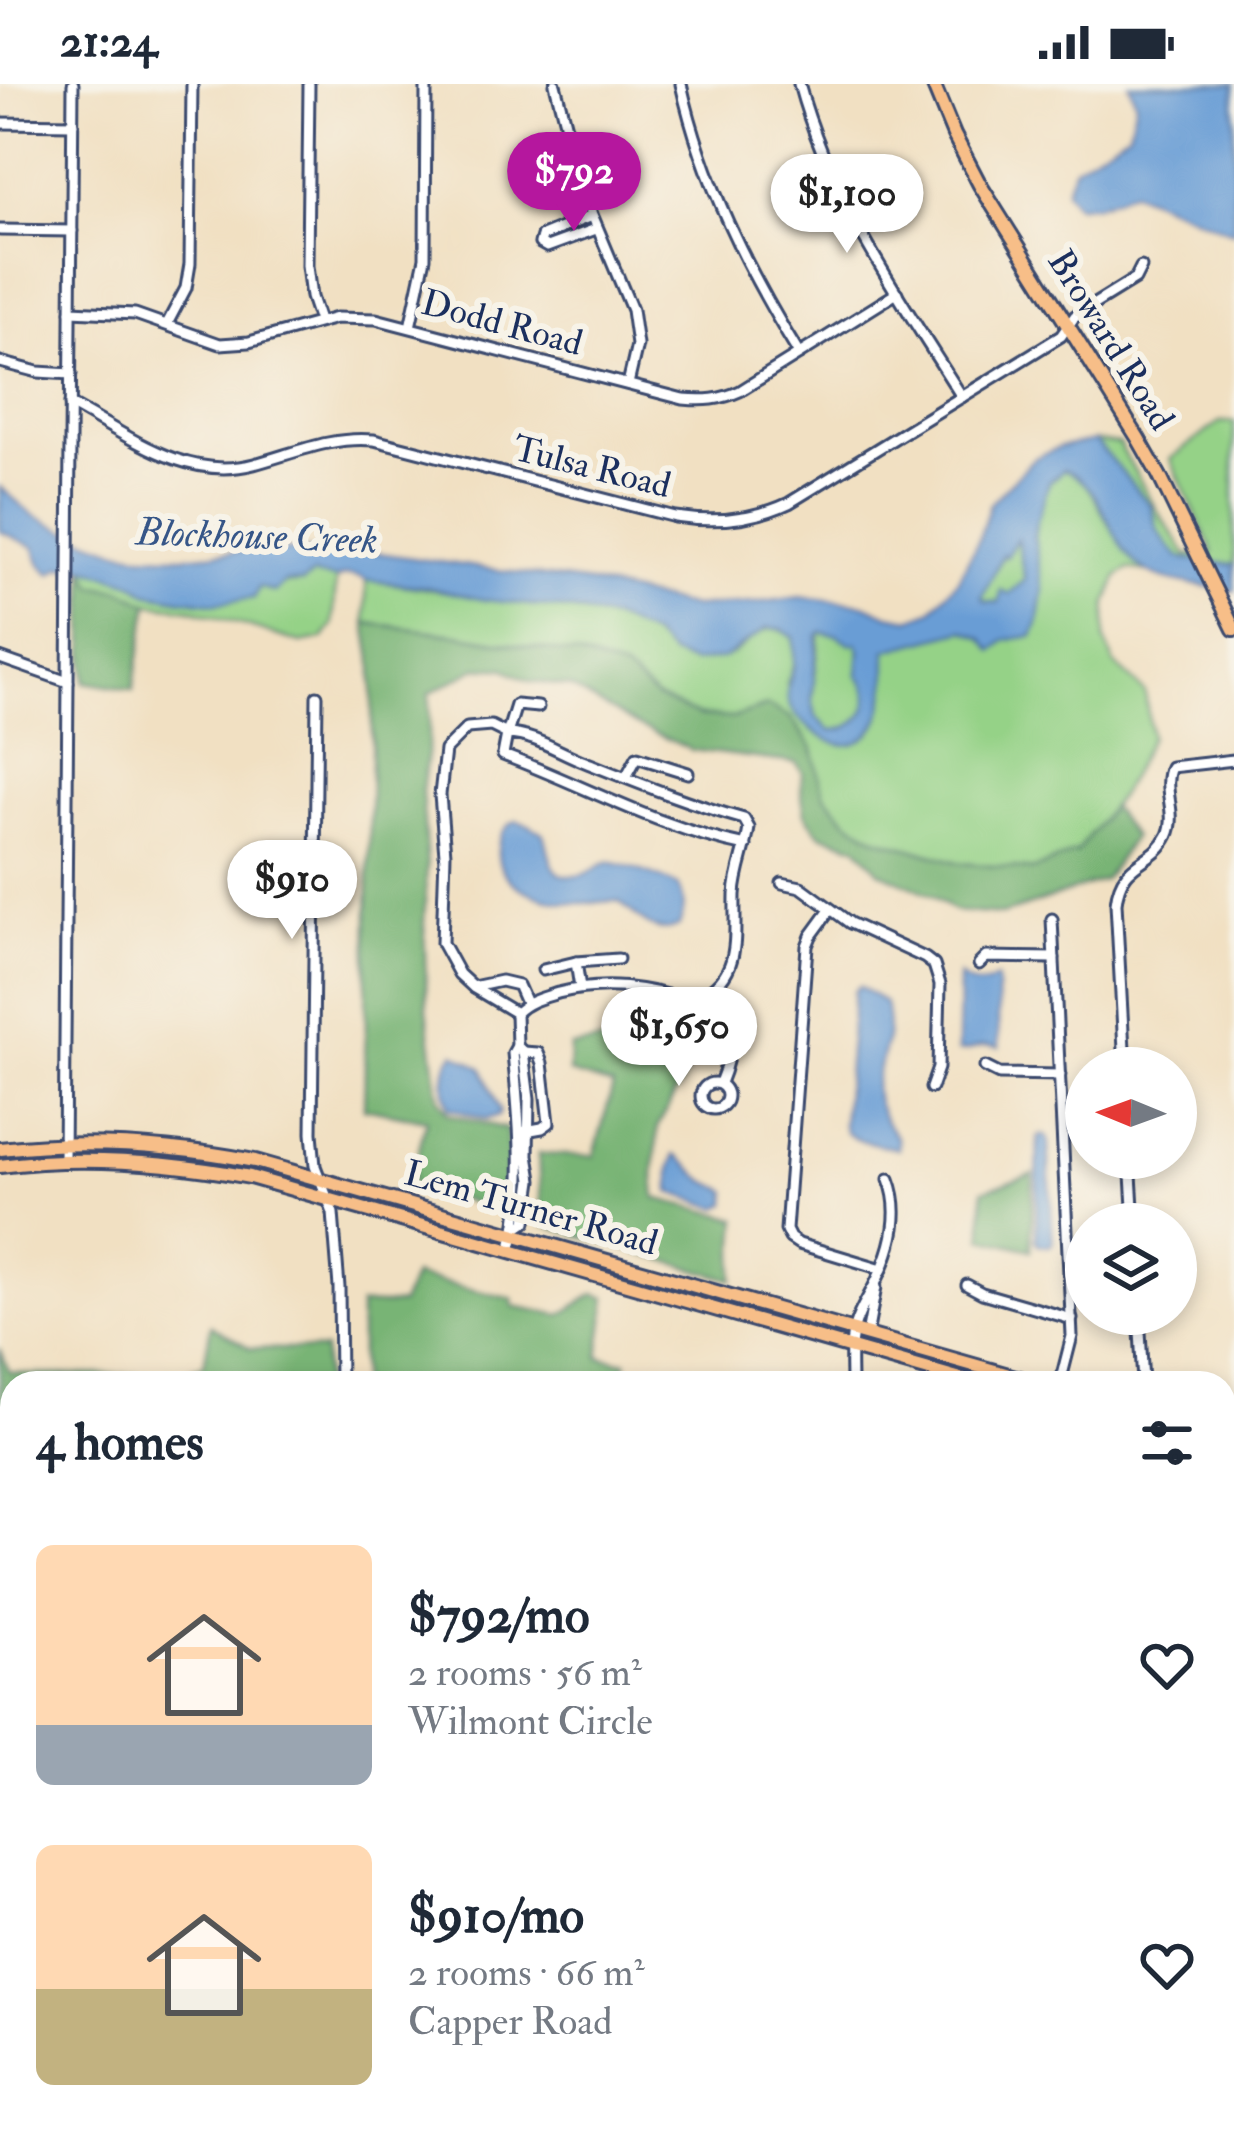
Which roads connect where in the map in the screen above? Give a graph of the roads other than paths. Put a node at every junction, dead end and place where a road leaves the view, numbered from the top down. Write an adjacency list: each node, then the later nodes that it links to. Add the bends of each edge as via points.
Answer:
1 (73, 84): 10 (street)
2 (192, 84): 19 (street, via 190,264)
3 (309, 84): 18 (street, via 308,266)
4 (427, 84): 21 (street, via 425,258)
5 (555, 84): 11 (street)
6 (681, 84): 22 (street, via 731,231)
7 (799, 84): 16 (street, via 833,179)
8 (933, 84): 20 (main road, Broward Road, via 973,172)
9 (0, 123): 10 (street)
10 (73, 124): 14 (street)
11 (591, 216): 12 (street); 12 (street, via 540,243 548,248)
12 (596, 229): 25 (street, via 632,310 637,345)
13 (0, 230): 14 (street)
14 (72, 231): 17 (street)
15 (1141, 267): 20 (street, Tulsa Road, via 1136,279)
16 (897, 293): 22 (street, Dodd Road); 26 (street)
17 (71, 311): 19 (street, Dodd Road); 24 (street)
18 (319, 321): 19 (street, Dodd Road, via 235,344); 21 (street, Dodd Road, via 362,317)
19 (167, 324)
20 (1067, 326): 26 (street, Tulsa Road); 28 (main road, Broward Road, via 1159,475)
21 (410, 327): 25 (street, Dodd Road)
22 (799, 353): 25 (street, Dodd Road, via 716,400)
23 (0, 362): 24 (street)
24 (70, 374): 27 (street)
25 (628, 384)
26 (962, 397): 27 (street, Tulsa Road, via 789,503 722,520 675,517 374,440 202,468)
27 (70, 404): 30 (street)
28 (1234, 629)
29 (0, 658): 30 (street)
30 (68, 682): 60 (street)
31 (317, 696): 64 (street, via 312,1132)
32 (538, 707): 33 (street, via 516,705)
33 (507, 734): 36 (street); 38 (street, via 503,754); 48 (street, via 466,728 445,750 442,943)
34 (1234, 760): 53 (street, via 1171,767 1170,832 1120,884)
35 (688, 773): 36 (street, via 637,757)
36 (626, 777): 37 (street)
37 (697, 806): 38 (street); 39 (street, via 744,819)
38 (689, 831): 39 (street)
39 (746, 846): 50 (street, via 730,969)
40 (782, 883): 41 (street)
41 (830, 910): 58 (street, via 934,965 938,1068); 70 (street, via 807,946 786,1230 800,1244)
42 (1052, 920): 43 (street)
43 (1054, 958): 46 (street, via 986,957); 56 (street)
44 (618, 959): 45 (street)
45 (576, 962): 47 (street); 49 (street)
46 (979, 964)
47 (543, 970)
48 (473, 987): 51 (street, via 518,985); 52 (street)
49 (580, 988): 50 (street, via 621,986 691,1002); 51 (street)
50 (712, 992): 57 (street, via 730,1031)
51 (526, 1003): 52 (street)
52 (516, 1013): 54 (street)
53 (1124, 1047)
54 (520, 1049): 59 (street, via 513,1054); 59 (street, via 538,1053 549,1123)
55 (985, 1067): 56 (street)
56 (1060, 1075): 67 (street)
57 (720, 1083)
58 (931, 1088)
59 (524, 1131): 68 (street)
60 (64, 1144): 61 (main road, Lem Turner Road); 62 (street); 64 (main road, Lem Turner Road, via 205,1152)
61 (0, 1149)
62 (64, 1160): 63 (main road, Lem Turner Road); 66 (main road, Lem Turner Road, via 203,1168)
63 (0, 1166)
64 (320, 1179): 66 (street); 68 (main road, Lem Turner Road)
65 (889, 1179): 70 (street, via 894,1230)
66 (327, 1198): 69 (main road, Lem Turner Road); 80 (street)
67 (1066, 1203)
68 (516, 1231): 69 (street); 71 (main road, Lem Turner Road)
69 (510, 1251): 73 (main road, Lem Turner Road)
70 (881, 1269): 75 (street)
71 (688, 1284): 73 (main road); 75 (main road, Lem Turner Road)
72 (967, 1285): 74 (street)
73 (684, 1300): 78 (main road, Lem Turner Road)
74 (1065, 1317)
75 (860, 1333): 78 (street); 79 (main road, Lem Turner Road)
76 (1071, 1335): 85 (street)
77 (1140, 1335): 86 (street)
78 (852, 1348): 81 (street); 82 (main road, Lem Turner Road)
79 (958, 1361): 83 (street); 84 (main road, Lem Turner Road)
80 (340, 1371)
81 (851, 1371)
82 (925, 1371)
83 (956, 1371)
84 (994, 1371)
85 (1064, 1371)
86 (1142, 1371)

